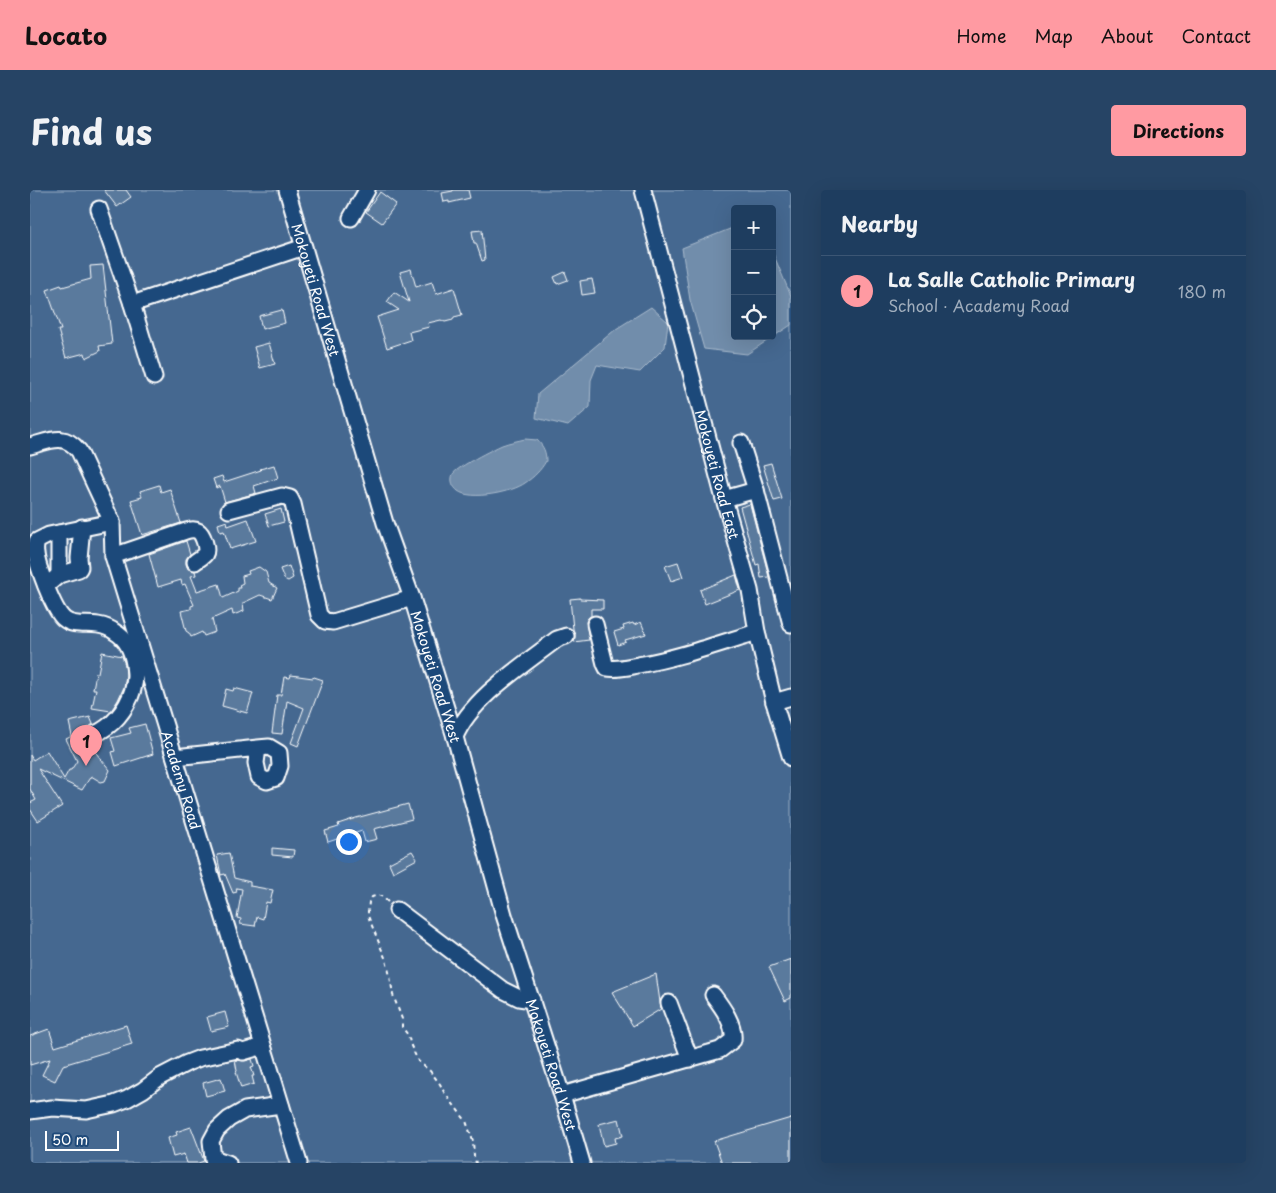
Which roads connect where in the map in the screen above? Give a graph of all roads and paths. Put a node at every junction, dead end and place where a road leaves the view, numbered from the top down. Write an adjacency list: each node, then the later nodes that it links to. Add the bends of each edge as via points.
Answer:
1 (287, 190): 6 (street, Mokoyeti Road West)
2 (367, 190): 5 (street)
3 (643, 190): 12 (street, Mokoyeti Road East)
4 (99, 208): 7 (street)
5 (351, 218)
6 (304, 247): 7 (street); 21 (street, Mokoyeti Road West, via 385,522)
7 (132, 304): 8 (street)
8 (154, 377)
9 (741, 443): 11 (street)
10 (30, 446): 14 (street, Academy Road, via 61,438 72,442)
11 (756, 490): 12 (street); 23 (street)
12 (724, 499): 24 (street, Mokoyeti Road East, via 750,590)
13 (229, 510): 21 (street, via 282,496 290,498 319,615 325,621 333,622)
14 (112, 522): 15 (street); 17 (street, Academy Road)
15 (82, 528): 16 (street); 19 (street, via 80,567)
16 (59, 533): 19 (street); 20 (street, via 37,541 36,553)
17 (113, 556): 18 (street, via 195,530 201,534 206,548 205,554); 31 (street, Academy Road)
18 (195, 562)
19 (59, 575): 20 (street)
20 (46, 586): 28 (street, via 62,618 117,632 128,644 133,658 132,695 120,715)
21 (412, 598): 29 (street, Mokoyeti Road West)
22 (595, 624): 24 (street, via 607,668 655,662)
23 (791, 624)
24 (757, 632): 27 (street, Mokoyeti Road East)
25 (566, 636): 29 (street, via 557,639 492,690 473,709)
26 (791, 697): 27 (street)
27 (774, 702): 32 (street, Mokoyeti Road East)
28 (93, 735)
29 (455, 737): 35 (street, Mokoyeti Road West, via 504,915)
30 (258, 748): 31 (street)
31 (175, 757): 37 (street, Academy Road)
32 (791, 758)
33 (397, 910): 35 (street, via 504,990); 45 (path, via 378,895 372,896 369,902 370,921 386,960 402,1027 418,1061 440,1084 466,1120)
34 (713, 995): 38 (street, via 729,1020 733,1040 720,1050)
35 (532, 1000): 39 (street, Mokoyeti Road West)
36 (669, 1003): 38 (street)
37 (263, 1046): 40 (street, Academy Road); 41 (street, via 200,1058 114,1104 86,1110 52,1108)
38 (690, 1059): 39 (street)
39 (562, 1095): 46 (street, Mokoyeti Road West)
40 (281, 1106): 42 (street, via 245,1110 228,1119 210,1142); 44 (street, Academy Road)
41 (30, 1111)
42 (211, 1161): 43 (street)
43 (228, 1163)
44 (299, 1163)
45 (476, 1163)
46 (582, 1163)

